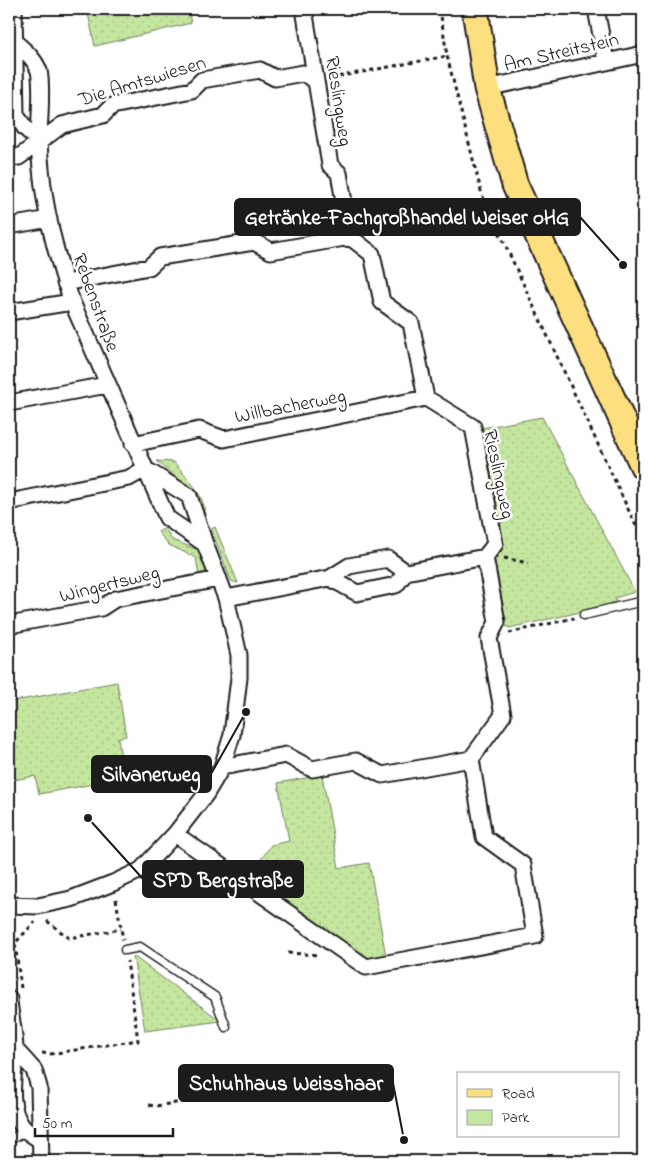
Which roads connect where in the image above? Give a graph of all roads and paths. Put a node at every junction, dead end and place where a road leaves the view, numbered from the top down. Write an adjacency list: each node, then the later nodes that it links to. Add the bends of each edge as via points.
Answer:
1 (14, 9): 6 (street)
2 (304, 9): 10 (street, Rieslingweg)
3 (440, 9): 8 (path)
4 (475, 9): 11 (main road)
5 (596, 9): 9 (street)
6 (15, 42): 12 (street, Rebenstraße, via 32,59 38,71); 12 (street, via 16,115)
7 (643, 54): 9 (street, Am Streitstein)
8 (447, 56): 10 (path); 27 (path, via 482,195)
9 (606, 61): 11 (street, Am Streitstein)
10 (316, 81): 12 (street, Die Amtswiesen, via 303,73 275,78 260,70 202,80 192,90 112,106 104,115 62,125); 16 (street, Rieslingweg, via 330,165 340,173)
11 (487, 88): 24 (main road, via 515,186)
12 (39, 141): 13 (street, Die Amtswiesen, via 19,157); 14 (street, Rebenstraße)
13 (9, 158)
14 (49, 219): 15 (street); 17 (street, Rebenstraße)
15 (9, 226)
16 (350, 237): 17 (street, via 271,251 254,242 160,257 149,267); 21 (street, via 372,254 382,302 412,323)
17 (65, 283): 18 (street, Rebenstraße)
18 (72, 302): 19 (street); 20 (street, Rebenstraße)
19 (9, 312)
20 (107, 385): 22 (street); 23 (street, Rebenstraße)
21 (426, 398): 23 (street, Willbacherweg, via 224,439 199,430); 29 (street, Rieslingweg, via 473,427 495,544)
22 (9, 403)
23 (133, 444): 25 (street, Rebenstraße)
24 (643, 466)
25 (145, 469): 26 (street, via 129,478); 28 (street, Rebenstraße, via 167,518); 28 (street, via 189,496)
26 (9, 502)
27 (643, 537)
28 (204, 544): 32 (street)
29 (485, 557): 30 (street); 37 (street, via 498,622)
30 (406, 572): 31 (street, via 388,560 349,566); 31 (street, via 396,585 357,592)
31 (330, 578): 33 (street)
32 (219, 579): 33 (street); 36 (street, Wingertsweg, via 115,599 101,608)
33 (226, 598): 39 (street, via 239,655 239,678 232,736)
34 (643, 600): 35 (lane)
35 (584, 615): 37 (path)
36 (9, 625)
37 (489, 638): 38 (street, via 503,715)
38 (471, 759): 39 (street, via 382,775 356,761 312,769 286,755); 40 (street, via 484,837 523,865 535,936 366,967)
39 (222, 768): 40 (street)
40 (175, 834): 42 (street, via 141,870)
41 (9, 905): 42 (street)
42 (40, 910): 43 (path, via 48,922 69,938); 47 (path, via 15,943)
43 (121, 929)
44 (125, 950): 48 (lane, via 140,947 215,998)
45 (288, 953): 46 (path)
46 (320, 955)
47 (15, 998): 50 (street)
48 (226, 1027)
49 (138, 1041): 52 (path)
50 (15, 1049): 56 (street, via 13,1099 16,1115); 58 (street, via 29,1063 37,1078)
51 (36, 1053): 53 (path)
52 (50, 1054)
53 (40, 1060)
54 (203, 1099): 55 (path)
55 (148, 1105)
56 (26, 1130): 57 (lane); 58 (street)
57 (9, 1139)
58 (40, 1140): 59 (street)
59 (41, 1161)

